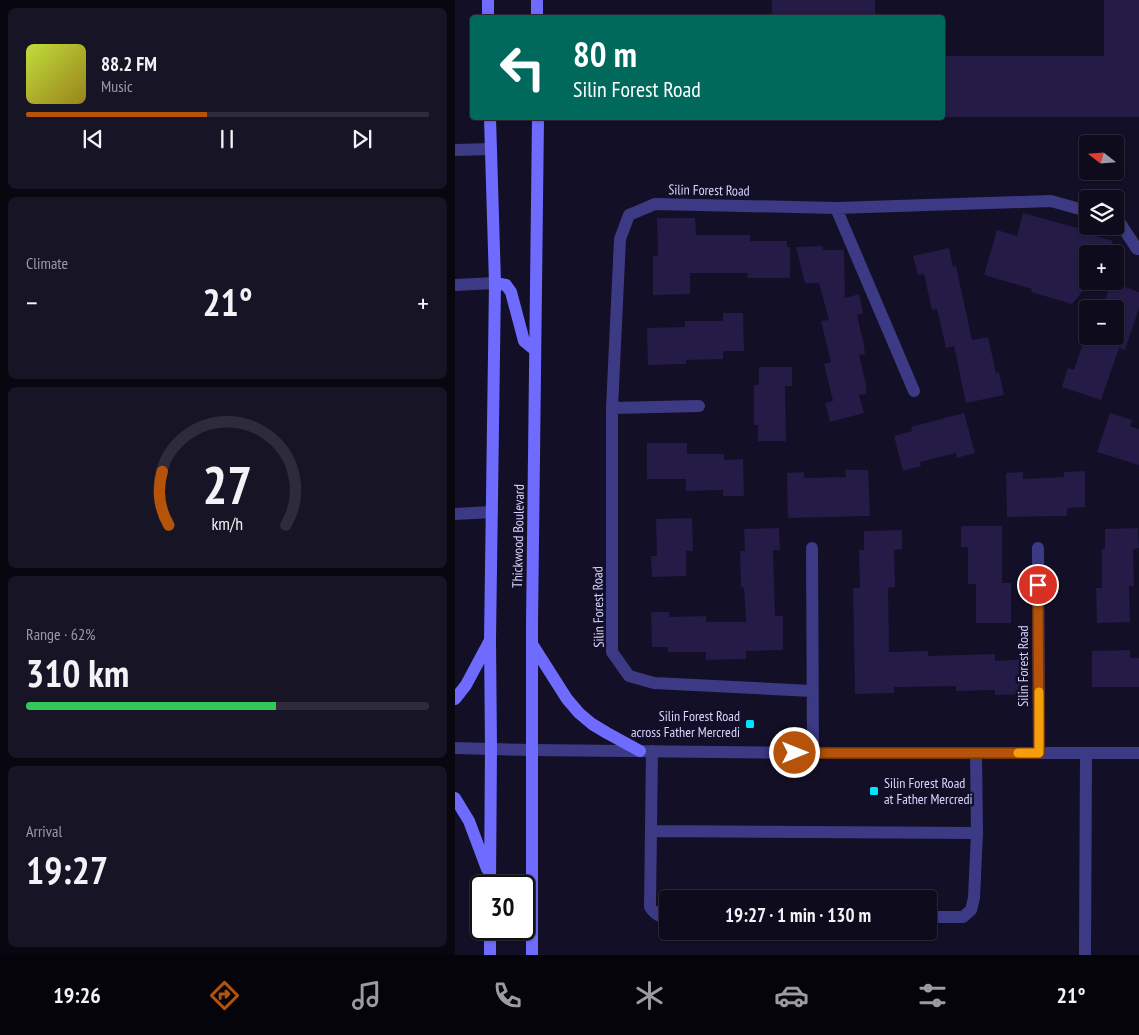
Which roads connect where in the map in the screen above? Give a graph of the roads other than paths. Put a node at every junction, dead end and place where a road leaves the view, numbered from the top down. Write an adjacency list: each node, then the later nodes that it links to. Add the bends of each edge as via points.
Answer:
1 (488, 0): 3 (main road)
2 (537, 0): 4 (main road)
3 (488, 15)
4 (537, 15)
5 (490, 120): 7 (main road, Thickwood Boulevard)
6 (538, 120): 15 (main road, Thickwood Boulevard)
7 (491, 149): 8 (street); 13 (main road, Thickwood Boulevard)
8 (455, 150)
9 (836, 208): 10 (street, Silin Forest Road, via 1051,201); 16 (street); 18 (street, Silin Forest Road, via 655,204 629,215 620,239)
10 (1079, 209)
11 (1124, 229): 12 (street)
12 (1139, 249)
13 (495, 283): 14 (street); 15 (main road, via 506,285 511,292 525,341); 19 (main road, Thickwood Boulevard)
14 (455, 285)
15 (535, 350): 24 (main road, Thickwood Boulevard)
16 (914, 391)
17 (699, 406): 18 (street)
18 (612, 408): 25 (street, Silin Forest Road, via 612,652 623,668 629,676 654,684)
19 (492, 512): 20 (street); 23 (main road, Thickwood Boulevard)
20 (455, 514)
21 (813, 548): 25 (street)
22 (1038, 548): 33 (street, Silin Forest Road)
23 (490, 640): 26 (main road); 28 (main road, Thickwood Boulevard)
24 (532, 644): 29 (main road, Thickwood Boulevard); 30 (main road, via 579,713 607,733)
25 (813, 691): 31 (street)
26 (455, 699)
27 (455, 748): 28 (street)
28 (491, 748): 29 (street); 40 (main road, Thickwood Boulevard)
29 (531, 750): 30 (street); 45 (main road, Thickwood Boulevard)
30 (646, 751): 31 (street); 37 (street)
31 (813, 753): 32 (street)
32 (977, 753): 33 (street); 38 (street)
33 (1039, 753): 35 (street)
34 (1139, 753): 35 (street)
35 (1086, 754): 46 (street)
36 (455, 798): 39 (main road, via 469,820)
37 (651, 831): 38 (street); 41 (street, via 650,907)
38 (977, 833): 42 (street, via 971,910 963,917)
39 (488, 875)
40 (490, 875)
41 (659, 916)
42 (937, 917)
43 (490, 940): 44 (main road)
44 (490, 955)
45 (531, 955)
46 (1085, 955)

